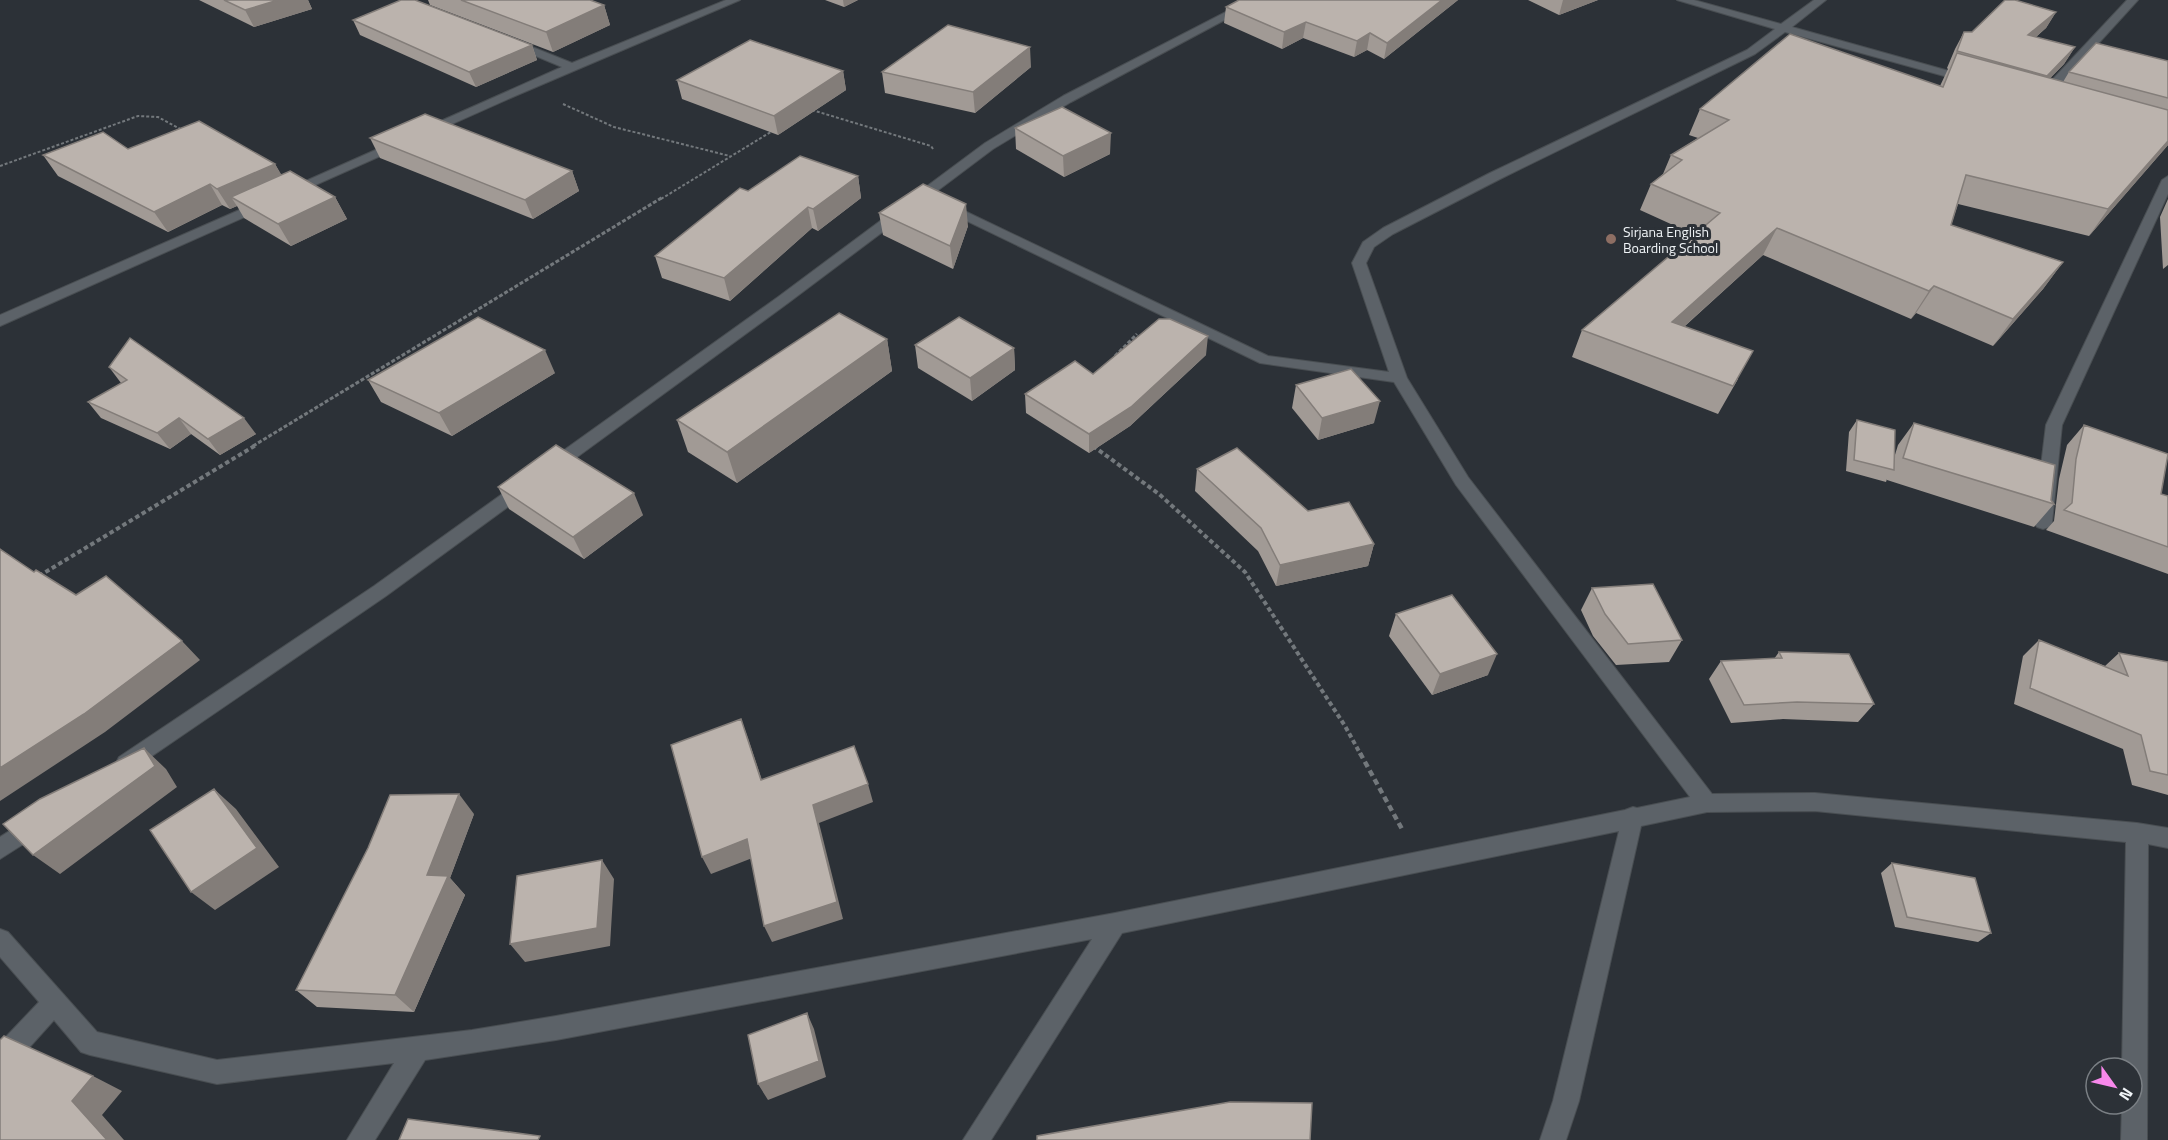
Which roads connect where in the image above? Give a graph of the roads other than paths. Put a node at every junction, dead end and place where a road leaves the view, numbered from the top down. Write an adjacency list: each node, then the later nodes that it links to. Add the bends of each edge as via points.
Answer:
1 (735, 0): 8 (street)
2 (1257, 0): 12 (street, via 1067,99 989,146)
3 (1682, 0): 6 (street)
4 (1821, 0): 6 (street)
5 (2133, 0): 10 (street)
6 (1786, 28): 9 (street); 14 (street, via 1751,52 1495,176 1368,245 1359,263)
7 (497, 37): 8 (street)
8 (573, 67): 13 (street)
9 (1982, 84)
10 (2039, 100)
11 (2168, 180): 15 (street, via 2054,425)
12 (922, 196): 14 (street, via 1264,360); 16 (street, via 380,591)
13 (0, 321)
14 (1399, 378): 17 (street, via 1462,481)
15 (2043, 523)
16 (117, 769)
17 (1707, 802): 19 (street); 20 (street, via 1815,802)
18 (49, 815): 22 (street)
19 (1633, 816): 23 (street); 30 (street, via 1566,1101)
20 (2137, 833): 21 (street); 31 (street)
21 (2168, 838)
22 (0, 849)
23 (1115, 924): 26 (street, via 556,1028); 29 (street)
24 (0, 940): 25 (street)
25 (55, 1002): 26 (street, via 90,1043 217,1072); 27 (street)
26 (418, 1048): 28 (street)
27 (0, 1061)
28 (360, 1140)
29 (976, 1140)
30 (1553, 1140)
31 (2134, 1140)

